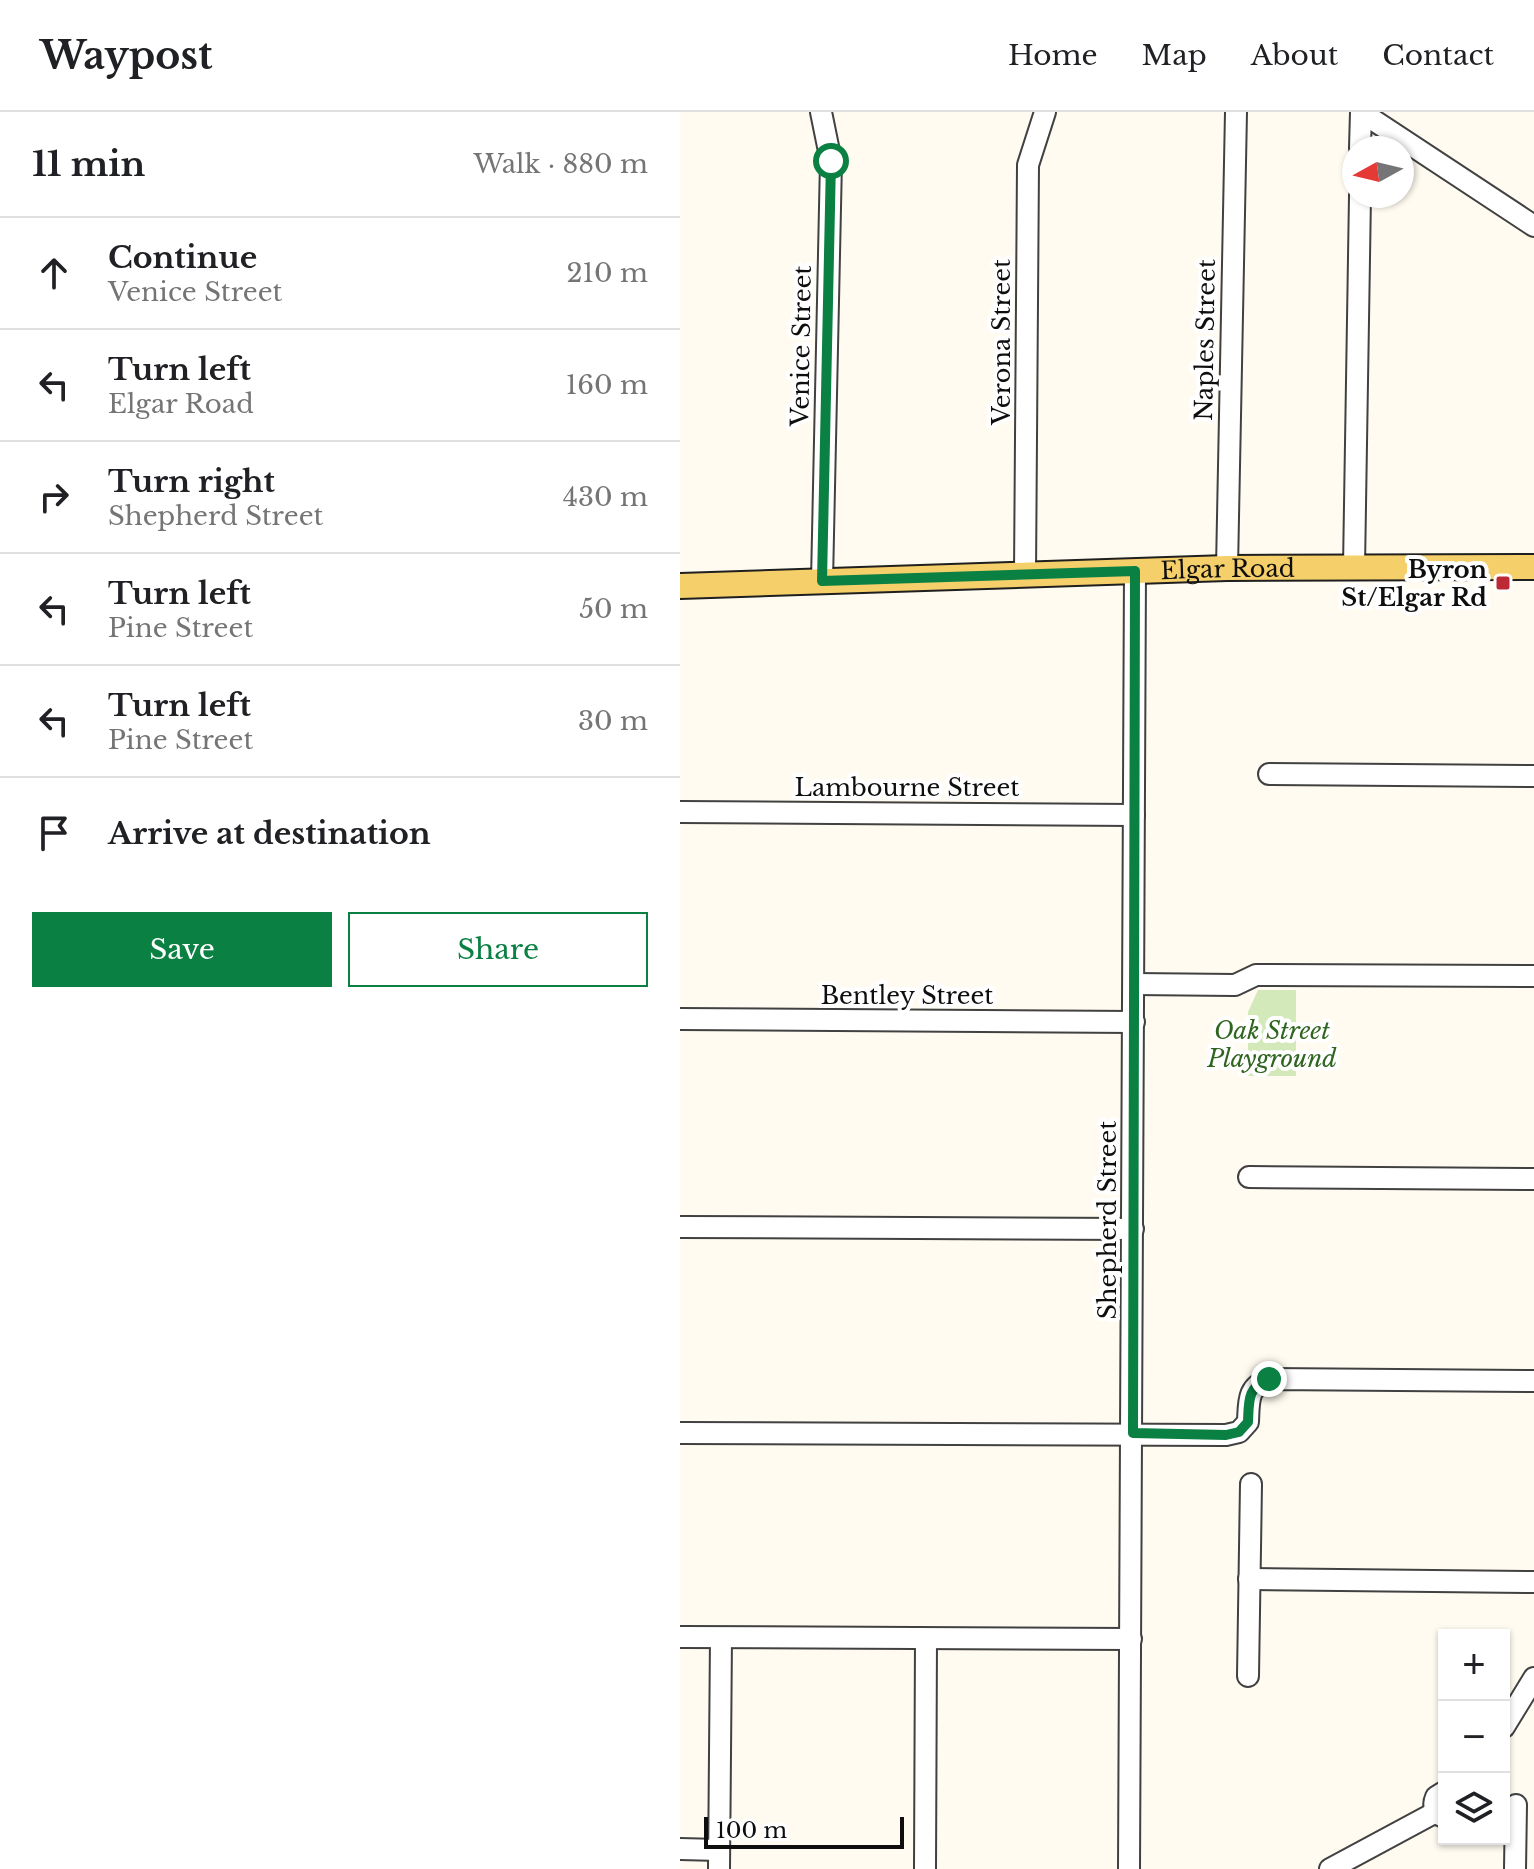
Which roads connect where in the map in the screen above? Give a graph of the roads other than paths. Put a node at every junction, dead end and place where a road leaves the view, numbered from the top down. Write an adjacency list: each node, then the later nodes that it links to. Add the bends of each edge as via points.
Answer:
1 (821, 112): 13 (street, Venice Street, via 831,161)
2 (1045, 112): 12 (street, Verona Street, via 1028,165)
3 (1236, 112): 10 (street, Naples Street)
4 (1361, 112): 5 (street); 7 (street)
5 (1360, 136)
6 (1360, 208): 8 (street)
7 (1534, 226)
8 (1354, 567): 9 (main road, Elgar Road); 10 (main road, Elgar Road)
9 (1534, 567)
10 (1227, 568): 11 (main road, Elgar Road)
11 (1135, 571): 12 (main road, Elgar Road); 18 (street, Shepherd Street)
12 (1025, 574): 13 (main road, Elgar Road)
13 (822, 581): 14 (main road, Elgar Road)
14 (680, 586)
15 (1269, 774): 16 (street)
16 (1534, 776)
17 (680, 812): 18 (street, Lambourne Street)
18 (1134, 815): 20 (street, Shepherd Street)
19 (1534, 976): 20 (street, via 1256,975 1235,985)
20 (1134, 984): 22 (street, Shepherd Street)
21 (680, 1019): 22 (street, Bentley Street)
22 (1134, 1022): 26 (street, Shepherd Street)
23 (1249, 1177): 24 (street)
24 (1534, 1179)
25 (680, 1227): 26 (street)
26 (1133, 1229): 29 (street, Shepherd Street)
27 (1534, 1381): 29 (street, via 1269,1379 1256,1383 1249,1395 1248,1422 1239,1432)
28 (680, 1433): 29 (street)
29 (1133, 1433): 35 (street, Shepherd Street)
30 (1251, 1484): 31 (street)
31 (1249, 1579): 32 (street); 37 (street)
32 (1534, 1582)
33 (680, 1637): 34 (street)
34 (721, 1638): 36 (street); 43 (street)
35 (1131, 1639): 36 (street); 45 (street, Shepherd Street)
36 (926, 1640): 44 (street)
37 (1248, 1676)
38 (1534, 1678): 39 (street)
39 (1510, 1717)
40 (1518, 1805): 47 (street)
41 (1438, 1815): 46 (street)
42 (680, 1849): 43 (street)
43 (719, 1859)
44 (925, 1869)
45 (1129, 1869)
46 (1330, 1869)
47 (1515, 1869)

